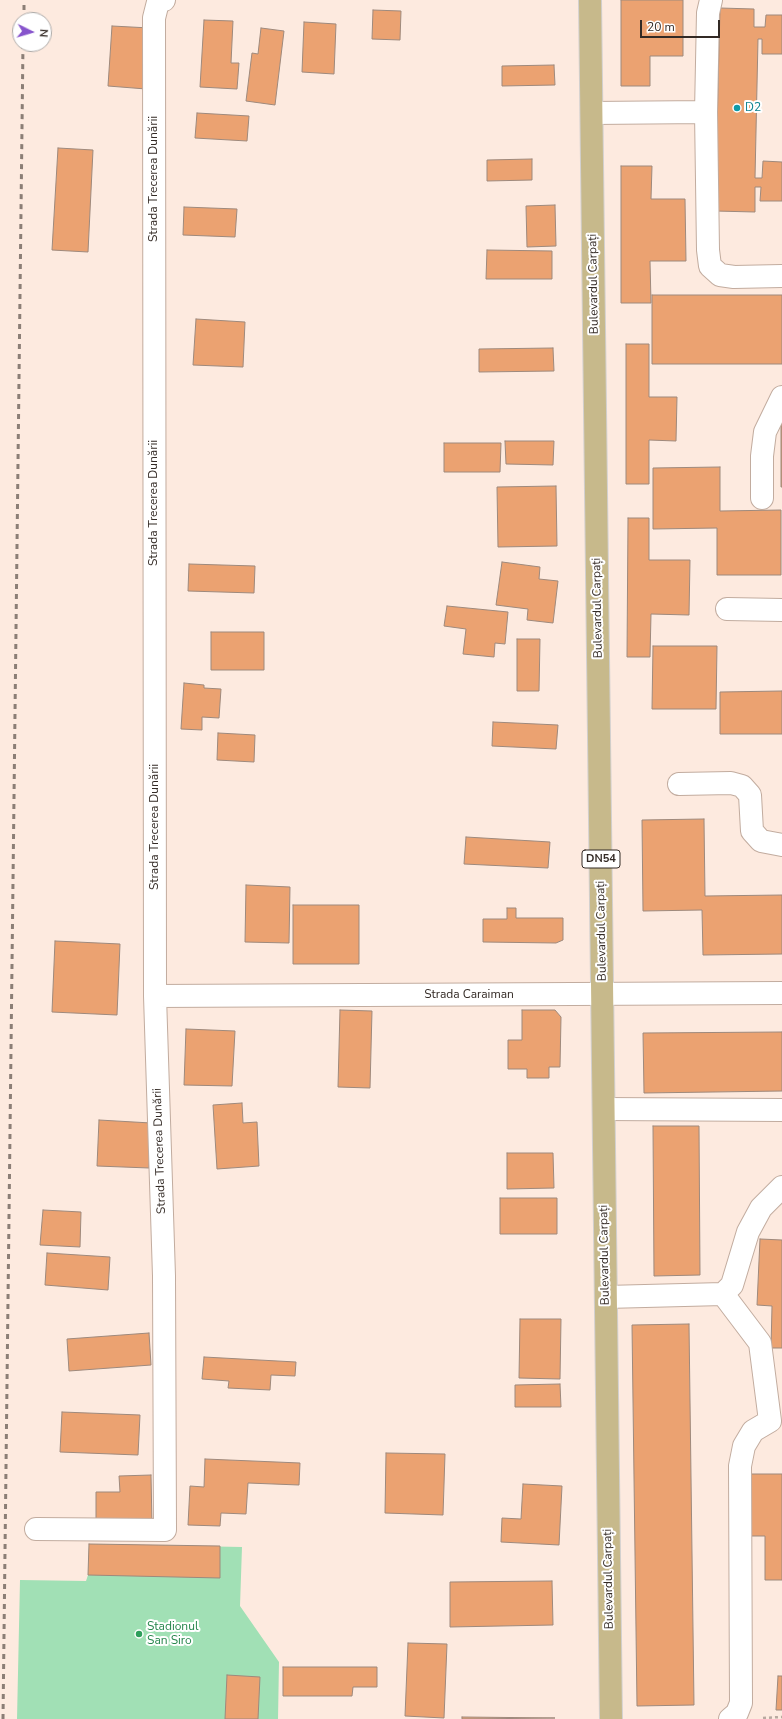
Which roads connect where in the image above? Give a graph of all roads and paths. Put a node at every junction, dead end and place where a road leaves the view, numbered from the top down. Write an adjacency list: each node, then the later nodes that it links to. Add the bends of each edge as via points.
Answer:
1 (164, 0): 15 (street, Strada Trecerea Dunării, via 158,2 154,18)
2 (590, 0): 5 (main road, Bulevardul Carpați / DN54)
3 (711, 0): 4 (street, via 708,13)
4 (706, 112): 5 (street); 6 (street, via 710,266 720,275 734,277)
5 (592, 113): 14 (main road, Bulevardul Carpați / DN54)
6 (782, 276)
7 (782, 397): 8 (street, via 765,432)
8 (762, 498)
9 (727, 609): 10 (street)
10 (782, 610)
11 (679, 784): 12 (street, via 742,786 750,795 752,831 761,841)
12 (782, 845)
13 (782, 993): 14 (street, Strada Caraiman)
14 (602, 995): 15 (street, Strada Caraiman); 16 (main road, Bulevardul Carpați / DN54)
15 (155, 996): 21 (street, Strada Trecerea Dunării, via 164,1276 165,1530)
16 (604, 1109): 17 (street); 20 (main road, Bulevardul Carpați / DN54)
17 (782, 1110)
18 (782, 1188): 19 (street, via 761,1208 748,1232 732,1285)
19 (723, 1294): 20 (street); 23 (street, via 760,1343 770,1421 753,1431 744,1446 740,1466 741,1704 737,1714)
20 (606, 1297): 22 (main road, Bulevardul Carpați / DN54)
21 (36, 1529)
22 (611, 1719)
23 (730, 1719)

